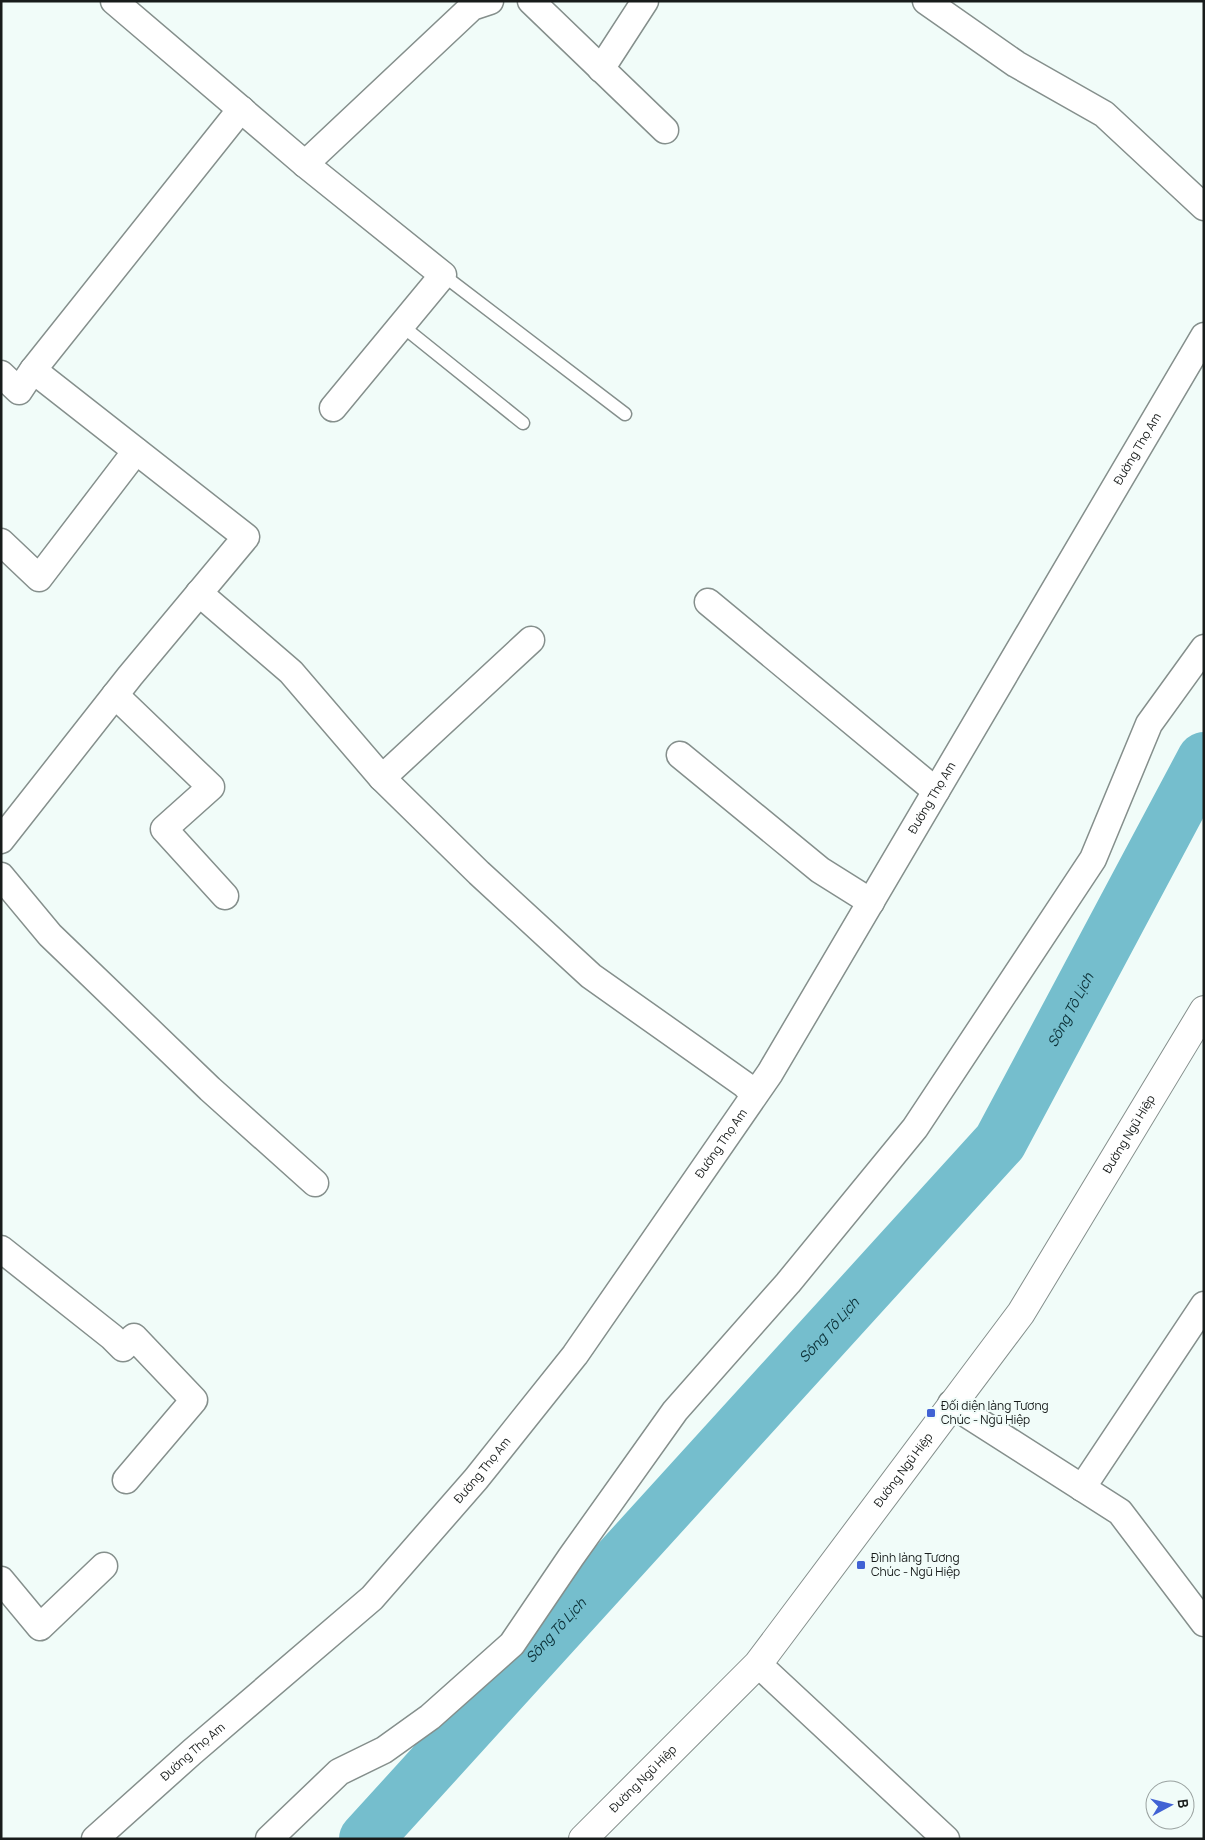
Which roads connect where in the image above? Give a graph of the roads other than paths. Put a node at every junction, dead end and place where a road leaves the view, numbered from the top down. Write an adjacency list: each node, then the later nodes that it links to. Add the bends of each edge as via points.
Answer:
1 (114, 1): 7 (street)
2 (490, 1): 9 (street, via 472,7)
3 (531, 1): 6 (street)
4 (645, 1): 6 (street)
5 (926, 1): 10 (street, via 1016,64 1104,114)
6 (601, 69): 8 (street)
7 (241, 109): 9 (street); 14 (street)
8 (664, 130)
9 (305, 164): 11 (street)
10 (1204, 207)
11 (443, 274): 12 (street); 17 (lane)
12 (401, 325): 16 (street); 18 (lane)
13 (1204, 336): 28 (street, Đường Thọ Am)
14 (34, 370): 15 (street, via 18,391); 19 (street)
15 (1, 374)
16 (333, 408)
17 (625, 414)
18 (523, 423)
19 (136, 451): 20 (street, via 39,578); 21 (street, via 246,537)
20 (1, 542)
21 (199, 594): 25 (street); 27 (street, via 292,672)
22 (708, 602): 28 (street)
23 (531, 640): 27 (street)
24 (1204, 648): 46 (street, via 1150,724 1094,859 915,1128 788,1283 675,1412 512,1644 430,1717 384,1750 339,1772)
25 (115, 695): 29 (street); 31 (street, via 211,787 164,829)
26 (680, 755): 32 (street, via 820,870)
27 (382, 778): 34 (street, via 591,976 745,1085)
28 (936, 791): 32 (street, Đường Thọ Am)
29 (1, 840)
30 (1, 876): 35 (street, via 50,935 210,1089)
31 (225, 896)
32 (871, 902): 34 (street, Đường Thọ Am)
33 (1204, 1010): 38 (street, Đường Ngũ Hiệp, via 1020,1313)
34 (754, 1096): 45 (street, Đường Thọ Am, via 575,1356 476,1479 378,1590)
35 (315, 1183)
36 (1, 1249): 39 (street, via 112,1336 122,1348 134,1337 194,1400)
37 (1204, 1305): 40 (street)
38 (951, 1404): 40 (street); 44 (street, Đường Ngũ Hiệp)
39 (126, 1480)
40 (1082, 1488): 43 (street, via 1120,1512)
41 (104, 1566): 42 (street, via 40,1627)
42 (1, 1580)
43 (1204, 1623)
44 (758, 1664): 47 (street, Đường Ngũ Hiệp); 48 (street)
45 (95, 1839)
46 (268, 1839)
47 (583, 1839)
48 (946, 1839)

